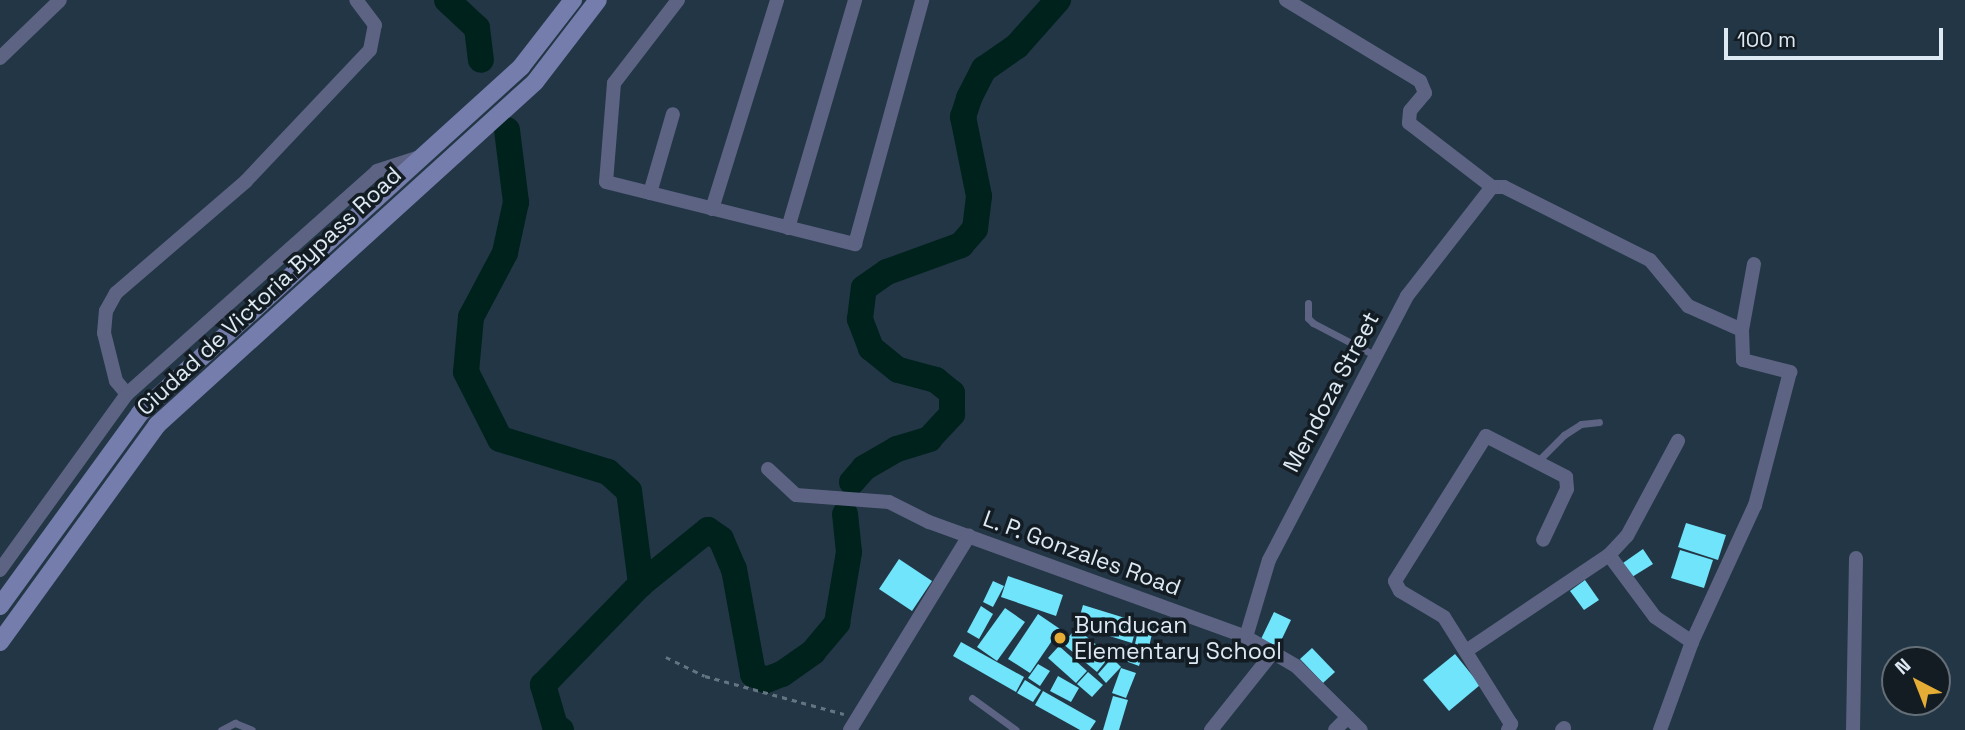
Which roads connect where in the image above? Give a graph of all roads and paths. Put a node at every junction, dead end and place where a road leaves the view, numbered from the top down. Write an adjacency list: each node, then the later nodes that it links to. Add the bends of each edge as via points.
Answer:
1 (60, 0): 10 (street)
2 (356, 0): 25 (street, via 375,25 370,50 246,181 116,293 106,311 104,333 116,381)
3 (573, 0): 11 (main road, Ciudad de Victoria Bypass Road)
4 (598, 0): 12 (main road, Ciudad de Victoria Bypass Road)
5 (678, 0): 18 (street, via 614,83 606,182)
6 (777, 0): 19 (street)
7 (855, 0): 20 (street)
8 (922, 0): 20 (street, via 855,244)
9 (1286, 0): 17 (street, via 1420,81 1425,93 1410,111 1409,123)
10 (0, 58)
11 (521, 67): 12 (main road); 14 (main road, Ciudad de Victoria Bypass Road)
12 (535, 82): 15 (main road, Ciudad de Victoria Bypass Road)
13 (673, 114): 18 (street)
14 (460, 122): 15 (main road); 16 (main road, Ciudad de Victoria Bypass Road)
15 (474, 137): 37 (main road, Ciudad de Victoria Bypass Road, via 157,425)
16 (418, 158): 25 (street, Ciudad de Victoria Bypass Road, via 377,171); 35 (main road, Ciudad de Victoria Bypass Road, via 140,413)
17 (1492, 187): 23 (street, via 1504,187 1650,260 1688,306); 24 (street, Mendoza Street, via 1407,296)
18 (650, 193): 19 (street)
19 (712, 209): 20 (street)
20 (788, 228)
21 (1755, 264): 23 (street)
22 (1308, 303): 24 (lane, via 1308,318 1313,323)
23 (1742, 330): 38 (street, via 1743,360 1784,367 1792,380 1755,505)
24 (1376, 356): 36 (street, Mendoza Street, via 1269,560)
25 (127, 394): 34 (street, Ciudad de Victoria Bypass Road)
26 (1600, 422): 28 (lane, via 1581,424)
27 (1678, 441): 32 (street, via 1627,536)
28 (1538, 461): 31 (street, via 1566,477 1568,485); 40 (street, via 1494,436 1482,438 1397,577 1397,589 1444,617)
29 (768, 468): 30 (street, L. P. Gonzales Road, via 796,495 889,502)
30 (969, 536): 36 (street, L. P. Gonzales Road); 44 (street)
31 (1543, 540)
32 (1609, 555): 38 (street, via 1655,617); 40 (street)
33 (1856, 558): 53 (street)
34 (0, 570)
35 (0, 606)
36 (1246, 637): 39 (street, L. P. Gonzales Road)
37 (0, 642)
38 (1692, 642): 52 (street)
39 (1274, 651): 43 (street, L. P. Gonzales Road); 48 (street)
40 (1465, 651): 51 (street, via 1511,724)
41 (666, 657): 44 (path, via 705,676)
42 (972, 698): 47 (lane)
43 (1348, 717): 49 (street); 50 (street, L. P. Gonzales Road)
44 (854, 724)
45 (221, 730): 46 (lane, via 235,723)
46 (252, 730)
47 (1016, 730)
48 (1211, 730)
49 (1335, 730)
50 (1361, 730)
51 (1508, 730)
52 (1660, 730)
53 (1853, 730)

